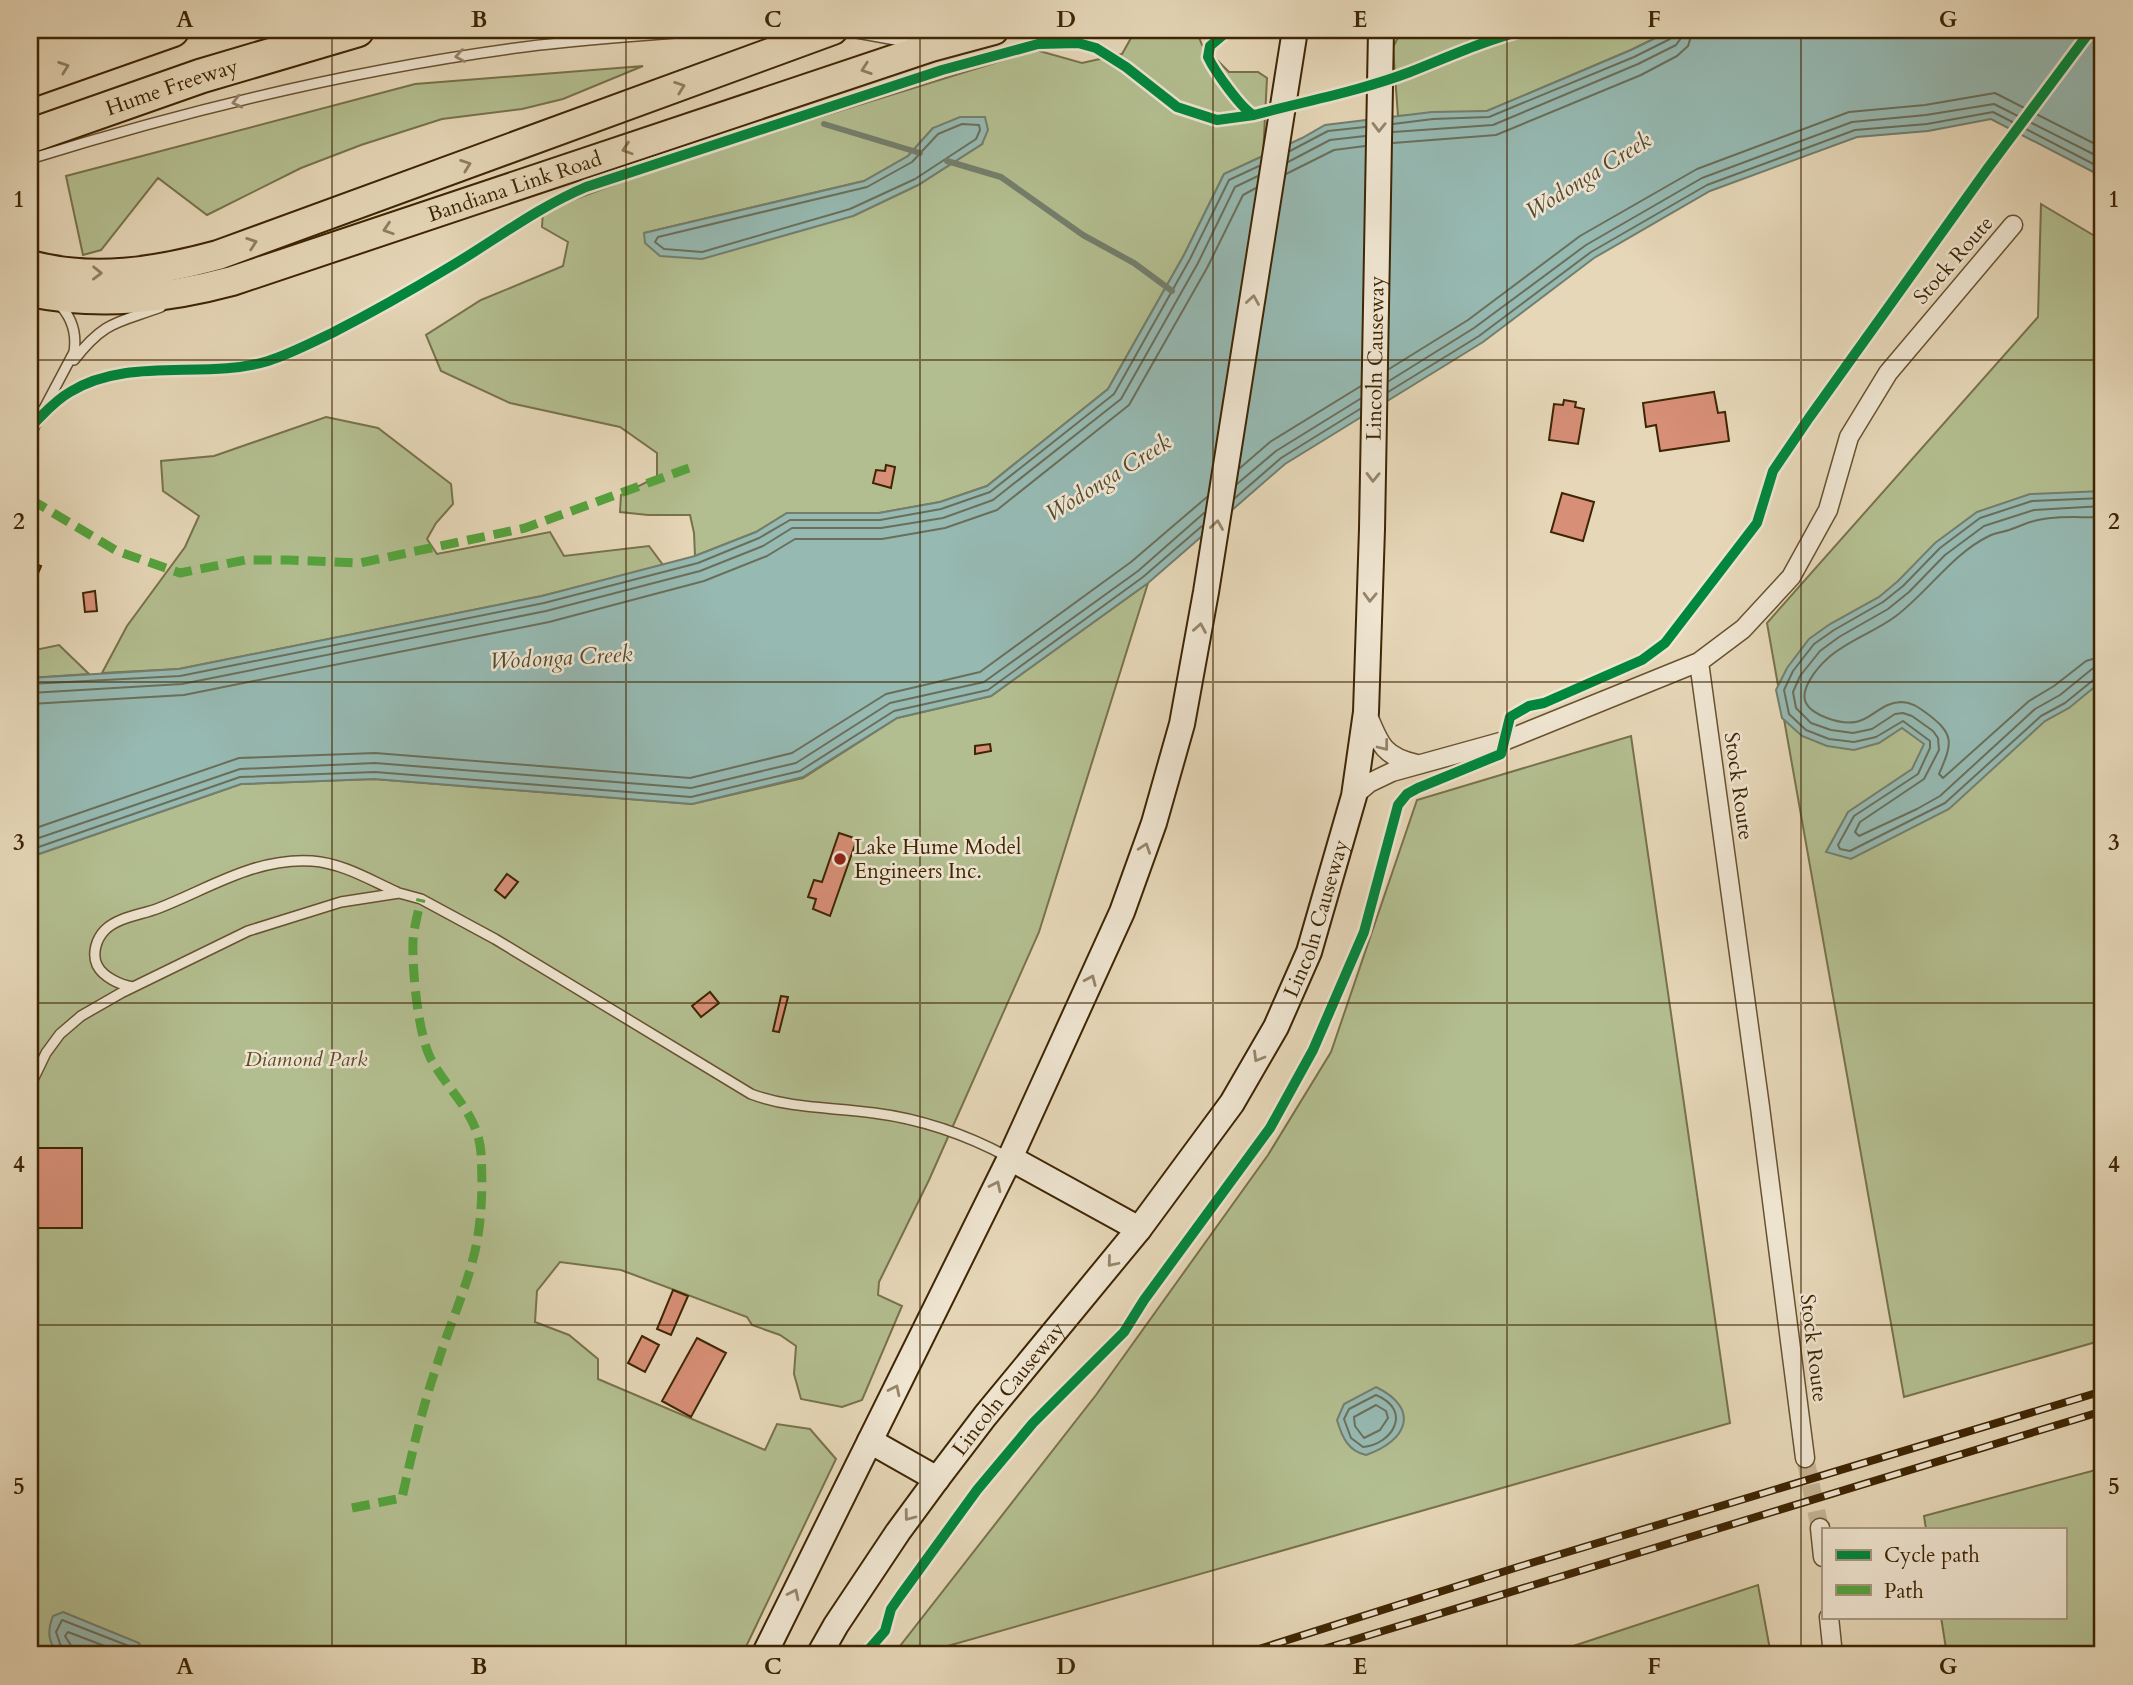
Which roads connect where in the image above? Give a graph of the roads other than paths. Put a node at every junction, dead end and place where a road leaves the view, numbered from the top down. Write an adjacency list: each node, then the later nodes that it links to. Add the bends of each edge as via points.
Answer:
1 (172, 30): 10 (highway)
2 (357, 30): 15 (highway, Hume Freeway, via 227,68)
3 (714, 30): 16 (lane, one-way to 16, via 527,46 363,73)
4 (833, 30): 18 (main road, Bandiana Link Road, one-way to 4, via 77,273 127,273 218,255)
5 (840, 30): 11 (lane)
6 (994, 30): 11 (main road, Bandiana Link Road)
7 (1274, 30): 13 (main road)
8 (1294, 30): 13 (main road)
9 (1381, 30): 24 (main road, Lincoln Causeway, one-way to 24)
10 (92, 42): 12 (highway); 14 (highway, one-way to 10)
11 (931, 47): 19 (main road, Bandiana Link Road, one-way to 19)
12 (37, 51)
13 (1289, 68): 30 (main road, one-way to 13, via 1122,912 1182,723)
14 (30, 80)
15 (30, 136)
16 (30, 159)
17 (2013, 225): 23 (street, Stock Route, via 1888,373 1849,438 1828,510 1791,577 1743,629)
18 (30, 265)
19 (191, 292): 20 (main road, Bandiana Link Road, via 124,300); 21 (lane, via 100,331)
20 (39, 294): 21 (lane, via 62,306 73,327 75,345)
21 (65, 372): 22 (lane)
22 (30, 435)
23 (1699, 662): 25 (street, via 1504,741); 33 (street, Stock Route)
24 (1366, 712): 25 (street, one-way to 25, via 1389,754); 26 (main road, Lincoln Causeway)
25 (1417, 764): 26 (street, via 1380,777)
26 (1354, 796): 31 (main road, Lincoln Causeway, one-way to 31, via 1309,952 1276,1027 1232,1103)
27 (399, 893): 28 (lane, via 341,902 248,931); 28 (lane, via 313,861 247,870 106,928 98,940 97,964 110,978); 30 (lane, via 421,899 495,939 751,1094 794,1106 876,1113 925,1123)
28 (133, 987): 29 (lane, via 81,1016 60,1034)
29 (30, 1086)
30 (1010, 1158): 31 (main road); 32 (main road, one-way to 30)
31 (1139, 1229): 34 (main road, Lincoln Causeway, one-way to 34)
32 (870, 1441): 34 (main road); 38 (main road, one-way to 32)
33 (1805, 1458)
34 (937, 1479): 39 (main road, Lincoln Causeway, one-way to 39)
35 (1820, 1528): 36 (street)
36 (1822, 1547)
37 (1829, 1618): 40 (street)
38 (764, 1655)
39 (819, 1655)
40 (1833, 1655)

